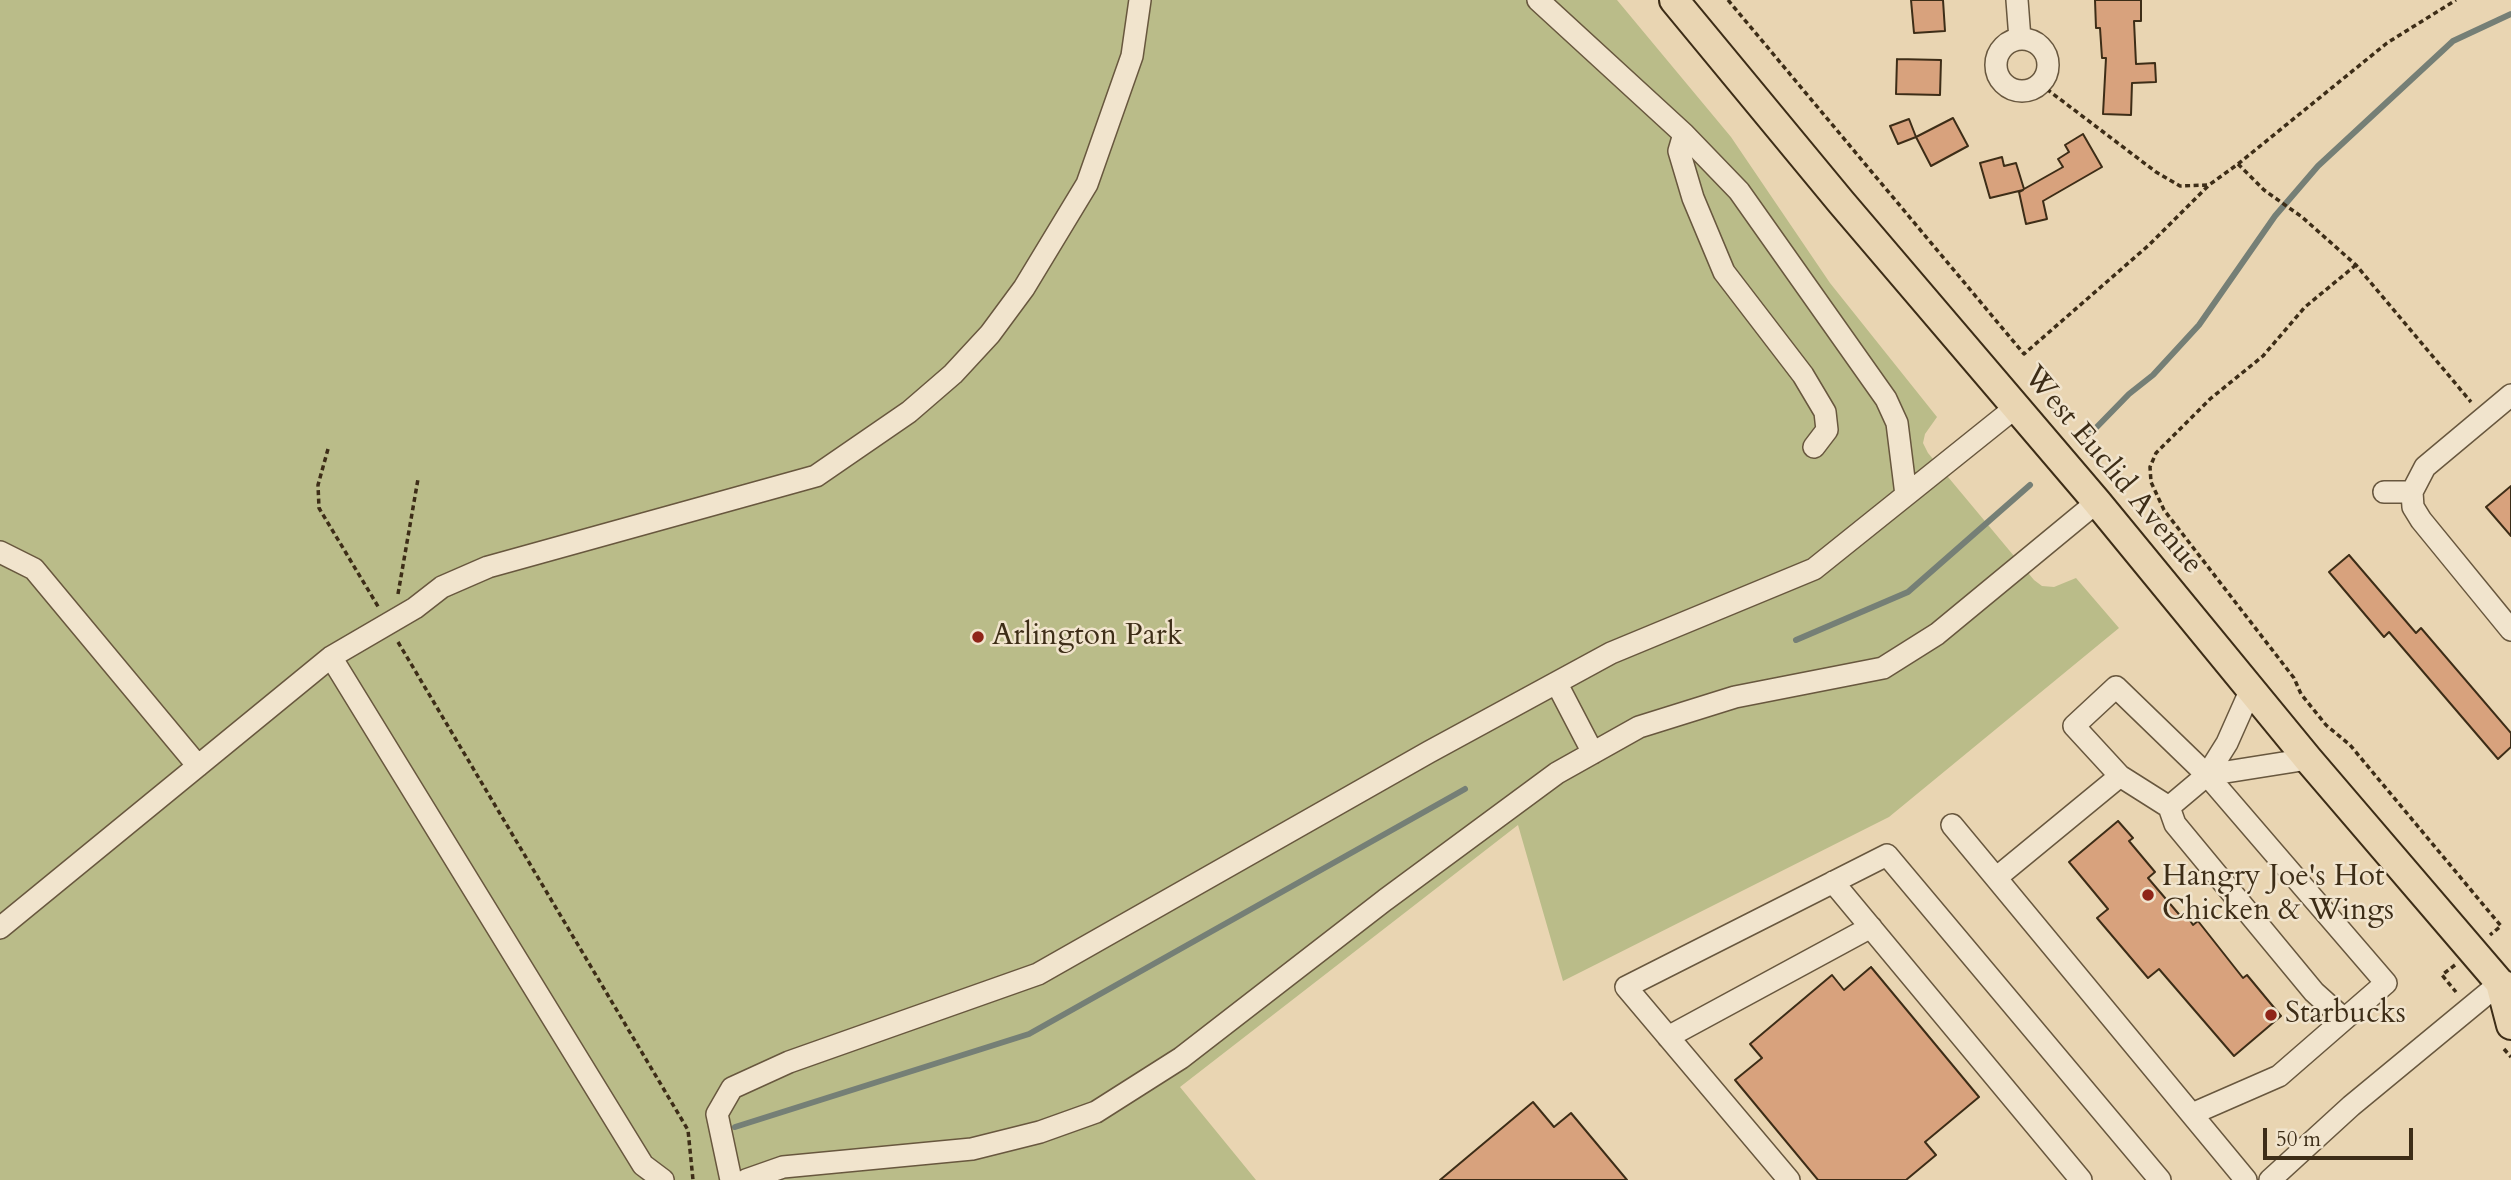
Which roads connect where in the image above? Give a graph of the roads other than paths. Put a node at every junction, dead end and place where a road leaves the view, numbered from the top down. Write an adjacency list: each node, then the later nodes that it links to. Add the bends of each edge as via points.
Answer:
1 (1140, 0): 16 (street, via 1132,56 1087,184 1024,288 990,334 909,412 816,476 488,567 442,587)
2 (1538, 0): 6 (street)
3 (1674, 0): 8 (main road, West Euclid Avenue)
4 (2017, 0): 5 (street)
5 (2020, 39): 5 (street, via 2037,44 2047,58 2046,75 2026,91 2003,83 1996,60 2004,46)
6 (1684, 134): 9 (street, via 1679,151 1689,187 1724,272 1803,375 1825,412 1827,430); 12 (street, via 1739,191 1886,399 1897,423)
7 (2511, 395): 11 (street, via 2425,467)
8 (2016, 407): 12 (street); 13 (main road, West Euclid Avenue)
9 (1814, 447)
10 (2384, 492): 11 (street)
11 (2412, 492): 15 (street, via 2421,520)
12 (1906, 495): 17 (street, via 1814,569 1611,653)
13 (2097, 502): 18 (main road, West Euclid Avenue); 19 (street, via 1937,634 1883,668 1735,697 1639,727)
14 (0, 552): 21 (street, via 34,569)
15 (2511, 630)
16 (331, 657): 21 (street); 37 (street, via 642,1165)
17 (1557, 684): 19 (street); 38 (street, via 1038,974 789,1062 732,1088 717,1114)
18 (2251, 690): 20 (main road, West Euclid Avenue); 22 (street, via 2228,743)
19 (1593, 753): 39 (street, via 1503,811 1181,1058 1097,1112 972,1149 783,1167)
20 (2308, 759): 22 (street); 30 (main road, West Euclid Avenue)
21 (198, 766): 29 (street)
22 (2207, 775): 23 (street, via 2116,687 2074,726); 24 (street); 31 (street, via 2386,982)
23 (2120, 776): 24 (street); 26 (street)
24 (2169, 807): 31 (street, via 2175,824 2227,887 2314,992)
25 (1952, 825): 26 (street)
26 (1996, 878): 34 (street)
27 (1833, 882): 28 (street); 33 (street, via 1626,987); 41 (street, via 1887,855)
28 (1871, 927): 33 (street); 35 (street)
29 (0, 928)
30 (2506, 986): 32 (main road, West Euclid Avenue); 36 (street, via 2351,1106)
31 (2344, 1019): 34 (street, via 2279,1076)
32 (2511, 1025)
33 (1668, 1037): 40 (street)
34 (2192, 1114): 42 (street)
35 (2073, 1177)
36 (2274, 1179)
37 (663, 1180)
38 (731, 1180)
39 (746, 1180)
40 (1789, 1180)
41 (2160, 1180)
42 (2246, 1180)

